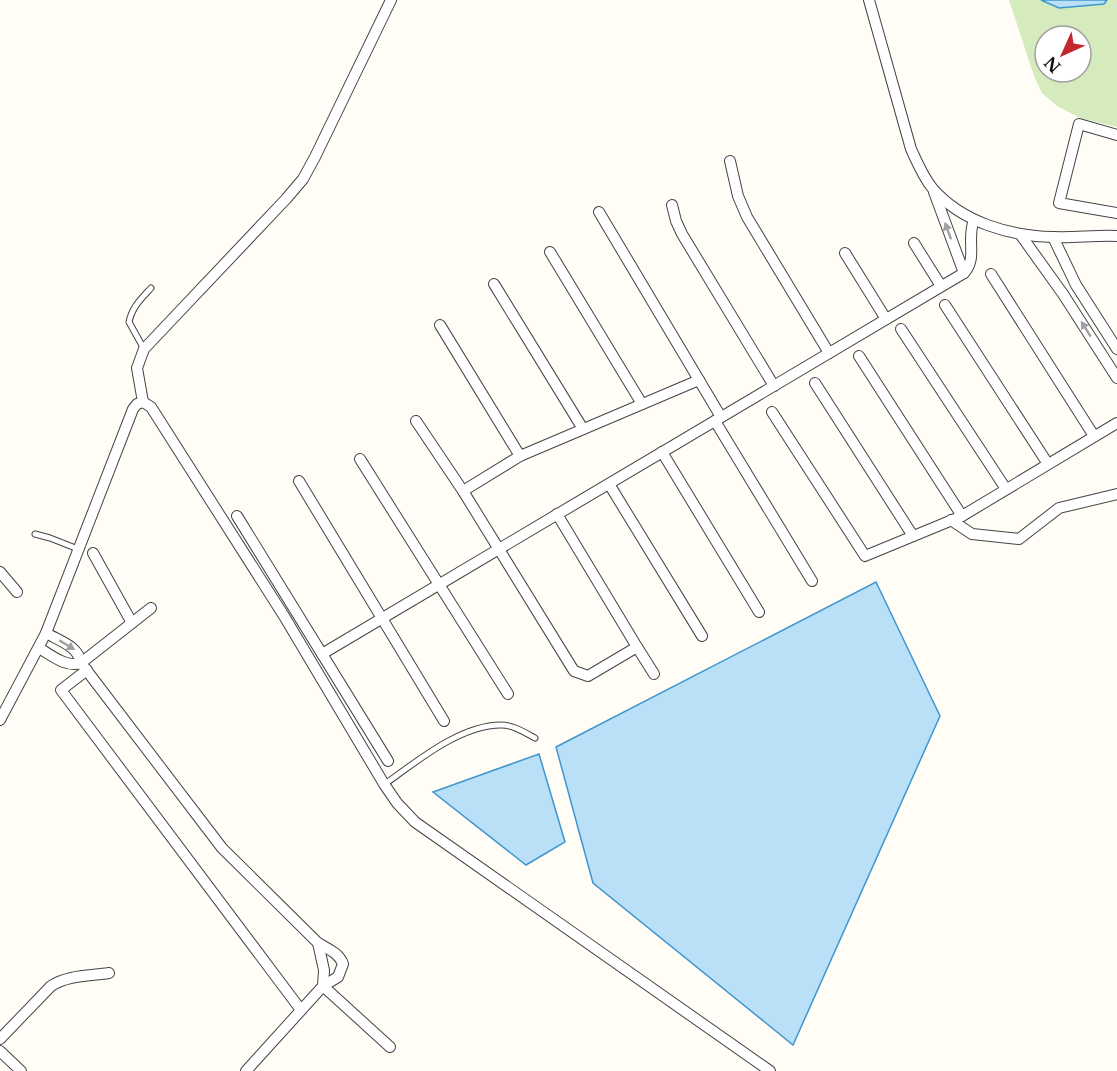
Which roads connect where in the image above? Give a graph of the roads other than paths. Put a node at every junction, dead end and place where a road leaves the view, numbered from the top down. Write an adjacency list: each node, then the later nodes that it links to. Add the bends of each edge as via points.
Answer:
1 (391, 0): 25 (street, via 303,179)
2 (869, 0): 5 (street, via 910,149)
3 (1117, 135): 8 (street, via 1079,124 1059,203)
4 (730, 161): 27 (street, via 747,217)
5 (932, 188): 9 (street, via 957,211); 16 (street, one-way to 5)
6 (672, 205): 32 (street, via 682,234)
7 (599, 212): 30 (street)
8 (1117, 213)
9 (974, 220): 10 (street); 16 (street, via 970,237 972,259)
10 (1020, 234): 12 (street); 29 (street, one-way to 10)
11 (1117, 236): 12 (street)
12 (1053, 237): 26 (street, via 1076,285)
13 (914, 243): 19 (street)
14 (550, 252): 34 (street)
15 (845, 253): 22 (street)
16 (964, 273): 19 (street)
17 (991, 274): 40 (street)
18 (494, 284): 39 (street)
19 (941, 286): 22 (street)
20 (150, 288): 25 (lane, via 131,313 129,322)
21 (945, 305): 44 (street)
22 (886, 319): 27 (street)
23 (440, 325): 42 (street)
24 (901, 329): 47 (street)
25 (143, 347): 33 (street, via 137,368)
26 (1117, 349)
27 (829, 353): 32 (street)
28 (860, 356): 52 (street)
29 (1117, 378)
30 (699, 380): 34 (street); 36 (street)
31 (815, 383): 54 (street)
32 (774, 386): 36 (street)
33 (143, 402): 55 (street, via 133,409); 78 (street, via 151,407 278,606)
34 (642, 404): 39 (street)
35 (772, 412): 54 (street, via 865,556)
36 (718, 419): 41 (street); 59 (street)
37 (416, 421): 48 (street)
38 (1117, 423): 40 (street)
39 (583, 429): 42 (street)
40 (1094, 436): 44 (street)
41 (662, 452): 46 (street); 63 (street)
42 (520, 456): 48 (street)
43 (360, 459): 60 (street)
44 (1048, 464): 47 (street)
45 (299, 481): 64 (street)
46 (609, 483): 50 (street); 67 (street)
47 (1006, 489): 52 (street)
48 (463, 491): 56 (street)
49 (1117, 494): 52 (street, via 1059,508 1020,539 972,534)
50 (557, 514): 56 (street); 68 (street)
51 (237, 516): 70 (street)
52 (956, 518): 54 (street)
53 (34, 534): 55 (lane)
54 (912, 536)
55 (79, 549): 66 (street)
56 (499, 549): 60 (street); 68 (street, via 574,671 588,676)
57 (93, 553): 65 (street)
58 (0, 572): 61 (street)
59 (812, 581)
60 (440, 584): 64 (street); 73 (street)
61 (17, 592)
62 (151, 608): 65 (street)
63 (759, 612)
64 (381, 618): 70 (street); 75 (street)
65 (132, 622): 71 (street)
66 (46, 633): 69 (street); 71 (street, one-way to 71, via 74,648)
67 (702, 636)
68 (637, 647): 72 (street)
69 (39, 648): 71 (street, via 66,663); 74 (street)
70 (322, 654): 77 (street)
71 (84, 666): 79 (street, via 222,848); 82 (street, via 61,690)
72 (654, 674)
73 (508, 694)
74 (0, 720)
75 (444, 721)
76 (535, 738): 78 (lane, via 515,727 486,726 452,739)
77 (388, 761)
78 (384, 784): 88 (street, via 415,822 438,840)
79 (318, 943): 81 (street); 81 (street, via 334,951 343,964 338,977)
80 (110, 973): 83 (street, via 68,978 51,986)
81 (323, 986): 82 (street); 84 (street)
82 (301, 1010): 87 (street)
83 (0, 1039)
84 (390, 1047)
85 (0, 1052): 86 (street)
86 (21, 1071)
87 (246, 1071)
88 (771, 1071)

